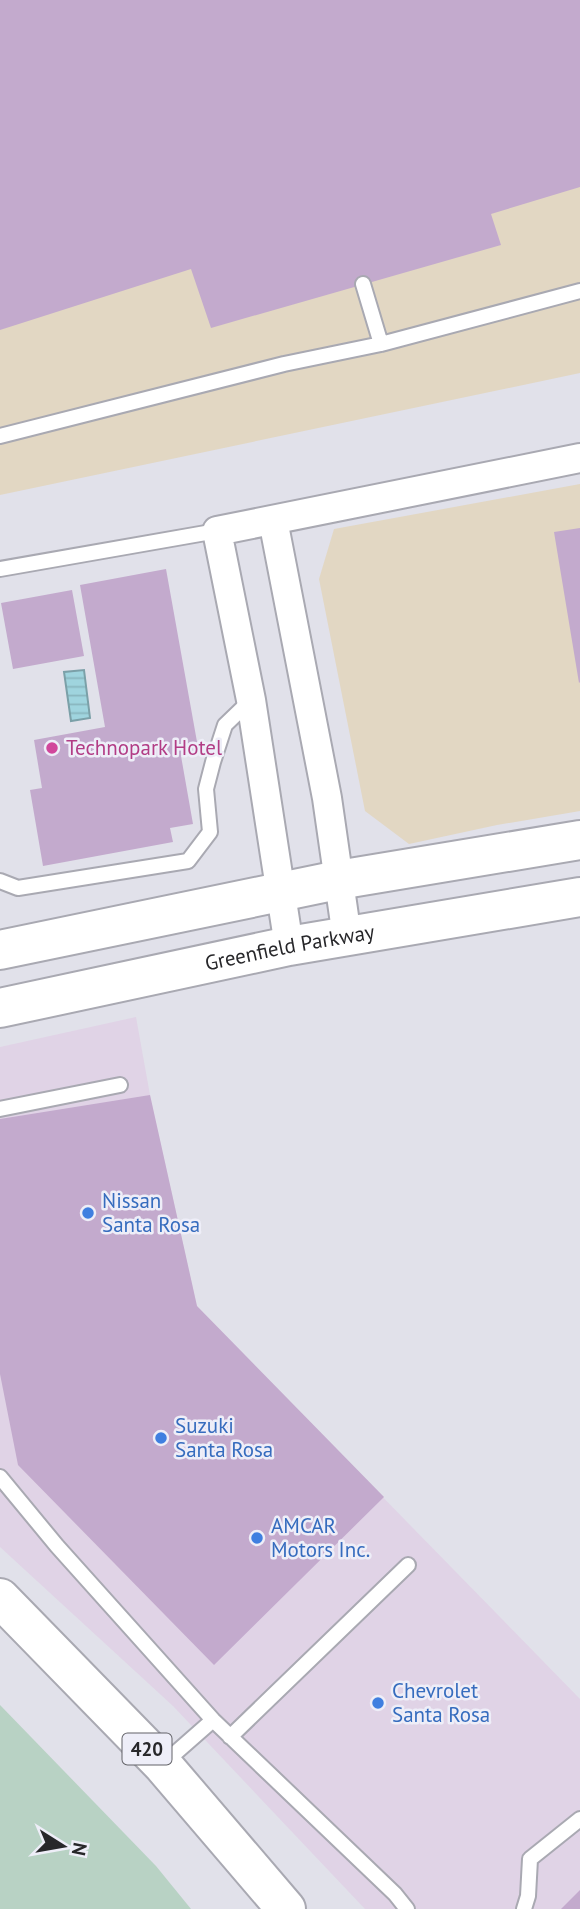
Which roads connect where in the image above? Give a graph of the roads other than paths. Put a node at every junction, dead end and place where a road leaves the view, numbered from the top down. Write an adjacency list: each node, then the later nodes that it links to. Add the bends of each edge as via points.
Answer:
1 (363, 284): 3 (lane)
2 (580, 290): 3 (lane)
3 (381, 344): 4 (lane)
4 (0, 436)
5 (580, 458): 6 (street)
6 (273, 520): 7 (street); 11 (street, via 327,798)
7 (217, 531): 8 (lane); 9 (street)
8 (0, 569)
9 (251, 700): 12 (lane, via 225,725 206,789 209,832 188,861 18,888); 13 (street)
10 (580, 840): 11 (main road)
11 (338, 880): 13 (main road); 15 (street)
12 (0, 881)
13 (280, 891): 16 (street); 17 (main road)
14 (580, 897): 15 (main road, Greenfield Parkway)
15 (347, 937): 16 (main road, Greenfield Parkway)
16 (289, 946): 18 (main road, Greenfield Parkway)
17 (0, 950)
18 (0, 1008)
19 (120, 1085): 20 (lane)
20 (0, 1109)
21 (0, 1477): 24 (lane)
22 (408, 1565): 25 (lane)
23 (0, 1598): 26 (main road, 420)
24 (213, 1720): 25 (lane); 26 (lane)
25 (230, 1737): 29 (lane)
26 (162, 1764): 28 (main road, 420)
27 (580, 1819): 30 (lane, via 530,1860)
28 (286, 1909)
29 (407, 1909)
30 (524, 1909)

